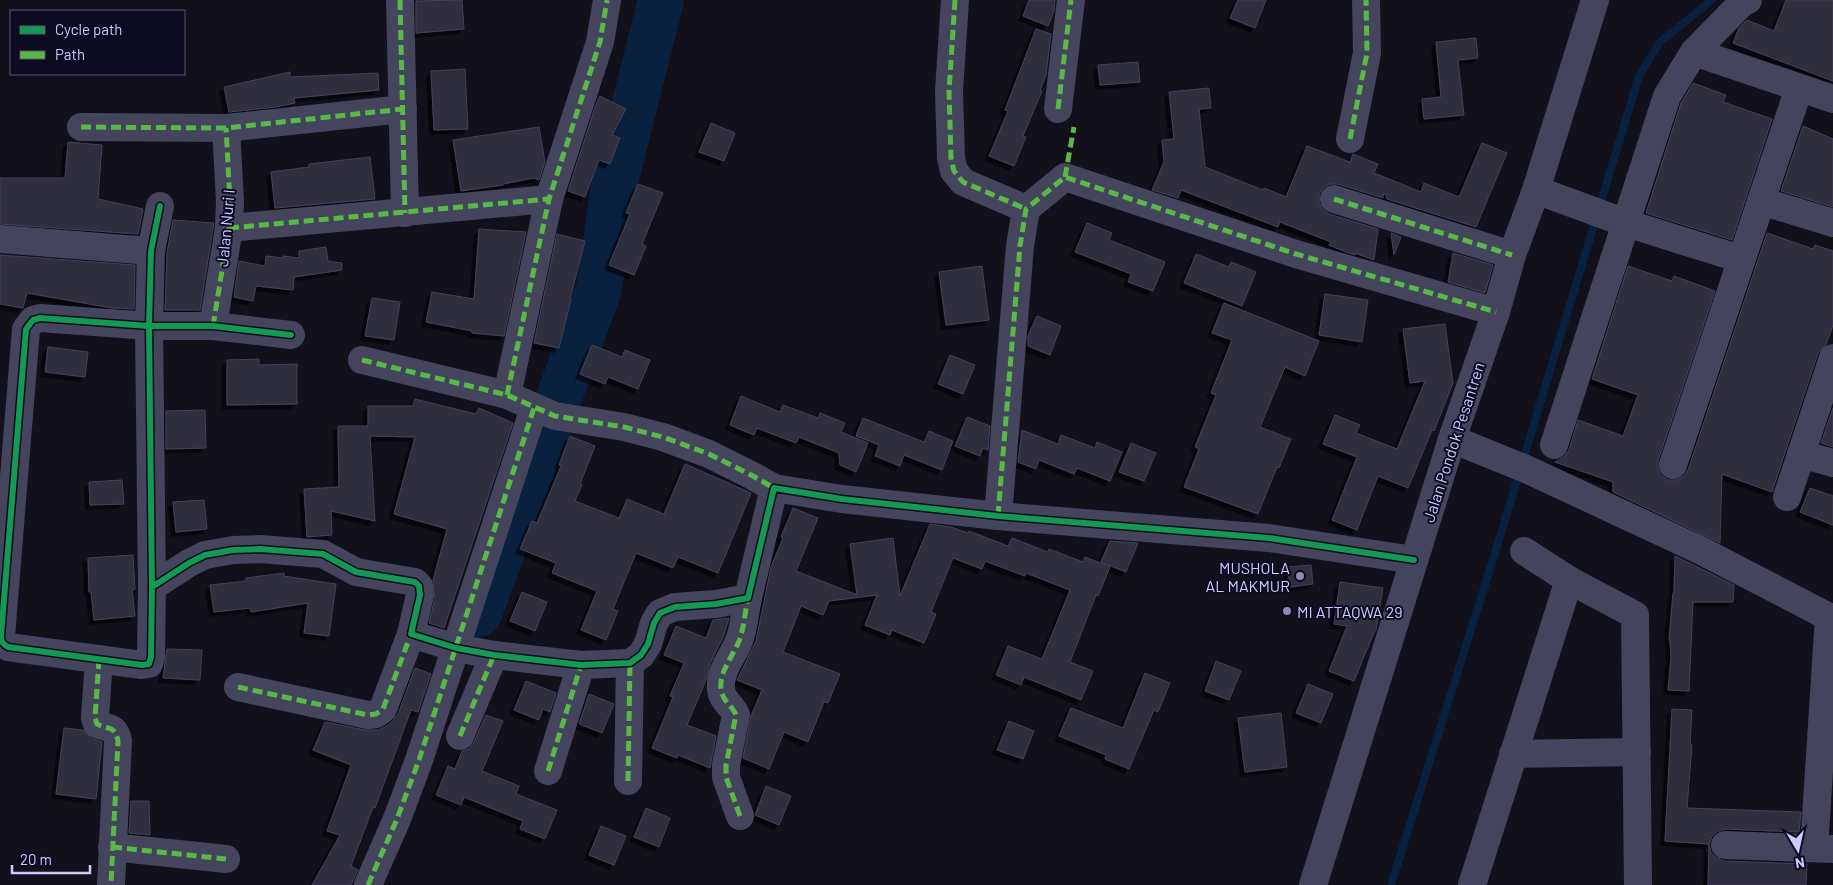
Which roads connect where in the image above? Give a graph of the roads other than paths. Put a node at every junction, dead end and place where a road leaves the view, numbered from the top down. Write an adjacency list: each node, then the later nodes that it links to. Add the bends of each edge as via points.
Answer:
1 (400, 0): 11 (street)
2 (608, 0): 17 (street, via 600,42)
3 (955, 0): 21 (street, via 950,91 954,171 963,182)
4 (1071, 0): 12 (street)
5 (1366, 0): 15 (street, via 1367,53)
6 (1595, 0): 16 (street, Jalan Pondok Pesantren)
7 (1748, 0): 8 (street)
8 (1694, 52): 9 (street); 23 (street, via 1667,96)
9 (1799, 88): 10 (street); 19 (street)
10 (1833, 100)
11 (403, 109): 14 (street); 22 (street)
12 (1058, 109)
13 (81, 127): 14 (street)
14 (226, 128): 25 (street, Jalan Nuri I)
15 (1350, 139)
16 (1536, 190): 23 (street); 28 (street, Jalan Pondok Pesantren)
17 (550, 199): 22 (street); 36 (street)
18 (1334, 199): 28 (street)
19 (1761, 201): 24 (street); 29 (street)
20 (160, 206): 27 (street)
21 (1026, 209): 30 (street, via 1065,177 1296,254); 45 (street, via 1020,246)
22 (405, 213): 25 (street)
23 (1618, 220): 29 (street); 39 (street)
24 (1833, 223)
25 (229, 228): 32 (street, Jalan Nuri I)
26 (0, 239): 27 (street)
27 (151, 251): 31 (street)
28 (1512, 255): 30 (street, Jalan Pondok Pesantren)
29 (1741, 260): 42 (street)
30 (1496, 312): 38 (street, Jalan Pondok Pesantren)
31 (149, 326): 32 (street); 49 (street); 54 (street, via 40,318 33,320 26,329 2,642 8,646)
32 (213, 326): 33 (street)
33 (291, 335)
34 (1833, 358): 40 (street)
35 (362, 360): 36 (street)
36 (507, 394): 37 (street)
37 (544, 412): 43 (street, via 663,437 709,454); 53 (street)
38 (1452, 439): 47 (street, Jalan Pondok Pesantren); 51 (street, via 1520,466 1700,550)
39 (1554, 445)
40 (1801, 454): 41 (street); 44 (street)
41 (1833, 463)
42 (1673, 465)
43 (774, 488): 45 (street); 50 (street)
44 (1787, 497)
45 (998, 516): 47 (street, via 1270,538)
46 (1524, 552): 48 (street)
47 (1414, 560): 70 (street, Jalan Pondok Pesantren)
48 (1569, 580): 59 (street, via 1644,620); 60 (street)
49 (152, 587): 52 (street, via 205,555 260,549 323,554 356,572 414,582 420,586); 54 (street, via 149,664)
50 (748, 598): 55 (street, via 675,607 660,613 642,655); 63 (street, via 739,640 723,675 721,688 724,701 736,715 726,777)
51 (1831, 618): 66 (street)
52 (411, 634): 53 (street); 57 (street, via 383,708 376,714 368,715)
53 (475, 651): 56 (street); 58 (street); 69 (street, via 409,785)
54 (99, 659): 65 (street, via 95,718 97,724 112,728 118,741)
55 (630, 663): 56 (street); 62 (street)
56 (580, 665): 61 (street)
57 (238, 686)
58 (460, 736)
59 (1637, 752): 60 (street); 72 (street)
60 (1513, 754): 71 (street)
61 (548, 771)
62 (628, 780)
63 (740, 816)
64 (1725, 845): 66 (street)
65 (112, 847): 67 (street); 68 (street)
66 (1823, 848)
67 (226, 859)
68 (111, 885)
69 (368, 885)
70 (1313, 885)
71 (1472, 885)
72 (1638, 885)

